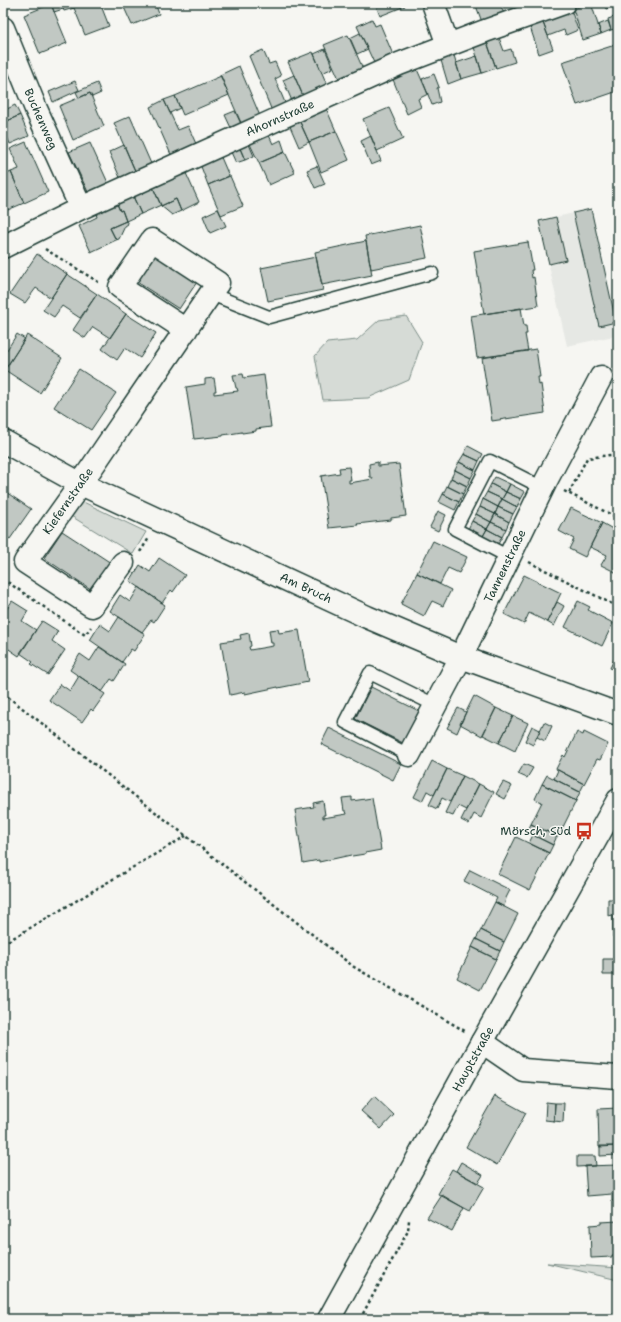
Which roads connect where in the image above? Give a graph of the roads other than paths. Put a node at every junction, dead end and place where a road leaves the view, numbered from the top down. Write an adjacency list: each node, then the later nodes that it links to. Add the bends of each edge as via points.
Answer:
1 (433, 3): 4 (street)
2 (564, 3): 4 (street, Ahornstraße)
3 (3, 28): 5 (street, Buchenweg)
4 (448, 45): 5 (street, Ahornstraße, via 399,64)
5 (81, 208): 6 (street, Ahornstraße)
6 (3, 247)
7 (432, 273): 8 (lane, via 269,317)
8 (210, 294): 9 (street, Kiefernstraße); 9 (street, Kiefernstraße, via 218,283 152,240 120,287)
9 (186, 330): 12 (street, Kiefernstraße)
10 (601, 377): 13 (street, Tannenstraße)
11 (3, 441): 12 (street, Am Bruch)
12 (81, 484): 15 (street, Kiefernstraße, via 25,562 92,606); 16 (street, Am Bruch, via 367,617)
13 (544, 484): 14 (street, Tannenstraße); 14 (lane, via 490,461 455,529)
14 (510, 555): 16 (street, Tannenstraße)
15 (130, 559)
16 (461, 657): 17 (street, Tannenstraße); 18 (street, Am Bruch)
17 (435, 705): 19 (street, Tannenstraße); 19 (lane, via 370,673 345,722)
18 (618, 714)
19 (409, 755)
20 (618, 800): 21 (street, Hauptstraße)
21 (482, 1042): 22 (street, via 523,1070); 23 (street, Hauptstraße)
22 (618, 1077)
23 (329, 1319)

